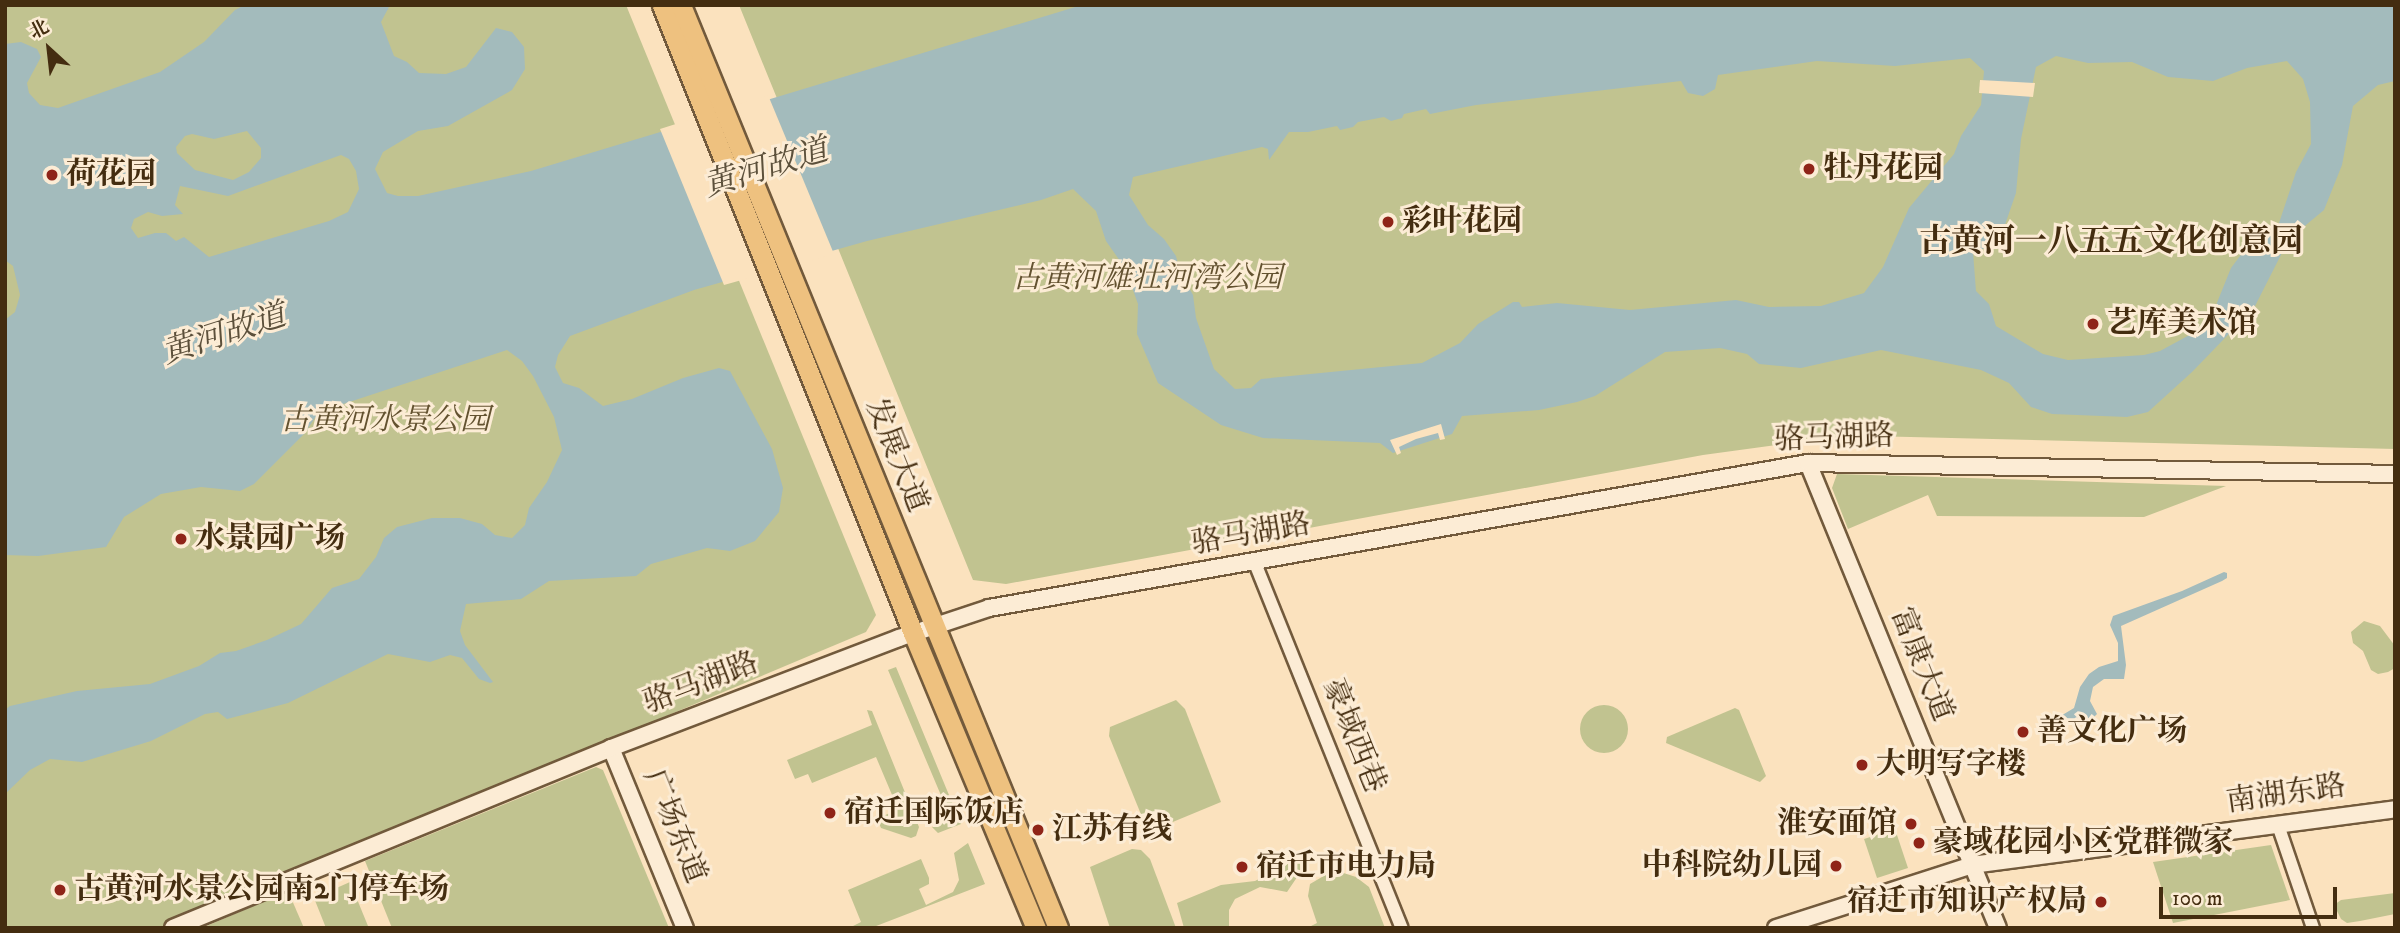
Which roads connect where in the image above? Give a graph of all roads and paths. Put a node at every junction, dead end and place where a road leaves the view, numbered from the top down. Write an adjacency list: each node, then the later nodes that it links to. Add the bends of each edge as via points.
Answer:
1 (662, 5): 3 (main road, 发展大道)
2 (681, 5): 3 (main road, 发展大道)
3 (693, 59): 7 (main road, 发展大道, via 799,292); 8 (main road, 发展大道, via 781,303)
4 (1808, 463): 5 (street, 骆马湖路); 6 (street, 骆马湖路); 12 (street, 富康大道)
5 (2395, 474)
6 (1255, 563): 7 (street, 骆马湖路, via 989,608); 17 (street, 豪域西巷)
7 (932, 626): 8 (street, 骆马湖路); 16 (main road, 发展大道)
8 (913, 633): 9 (street, 骆马湖路); 15 (main road, 发展大道)
9 (611, 748): 13 (street, 骆马湖路); 14 (street, 广场东道)
10 (2395, 808): 11 (street, 南湖东路)
11 (2278, 825): 12 (street, 南湖东路); 20 (street)
12 (1972, 865): 18 (street, 南湖东路); 19 (street, 富康大道)
13 (173, 928)
14 (685, 928)
15 (1036, 928)
16 (1058, 928)
17 (1402, 928)
18 (1776, 928)
19 (1998, 928)
20 (2313, 928)

